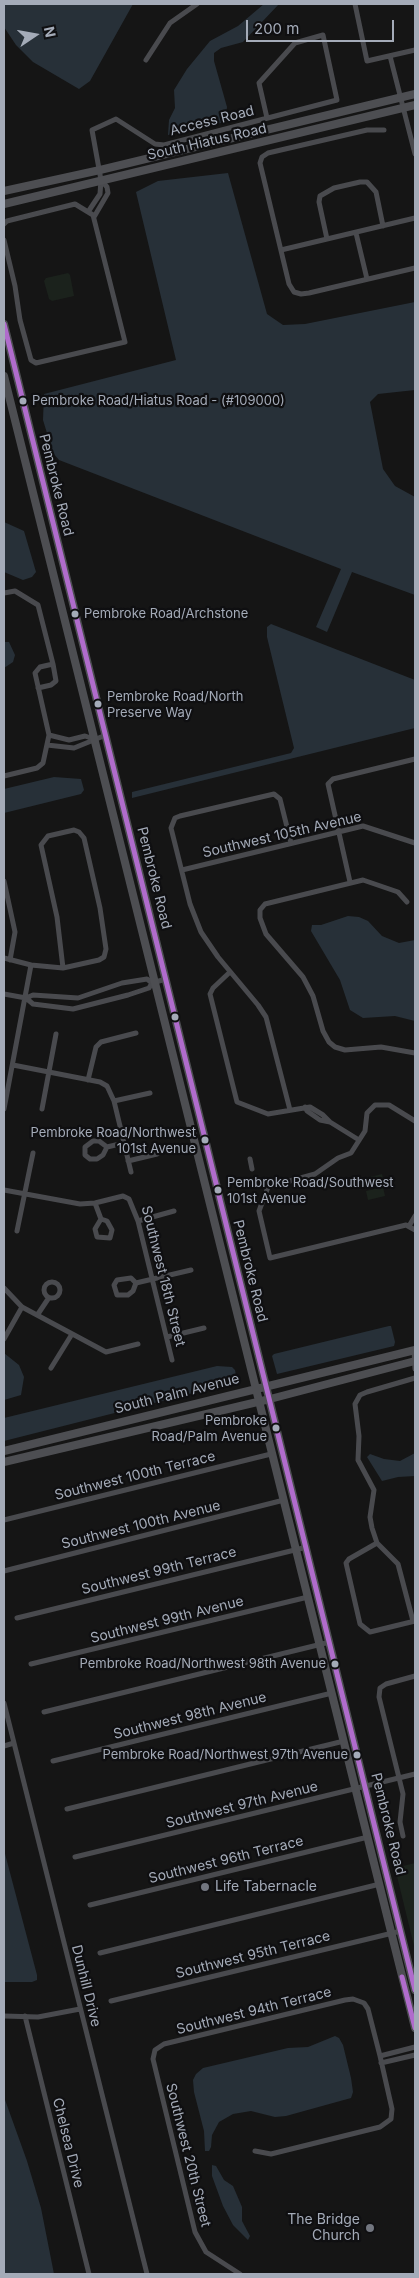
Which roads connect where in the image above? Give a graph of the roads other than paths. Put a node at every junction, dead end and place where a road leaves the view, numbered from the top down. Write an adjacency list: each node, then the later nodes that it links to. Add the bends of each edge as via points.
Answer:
1 (196, 4): 5 (street, via 170,23)
2 (355, 4): 4 (street, via 367,61)
3 (415, 50): 4 (street)
4 (390, 56): 7 (street)
5 (146, 60)
6 (415, 94): 7 (main road, South Hiatus Road)
7 (399, 98): 9 (street); 13 (main road, South Hiatus Road)
8 (415, 105): 9 (main road, South Hiatus Road)
9 (403, 108): 12 (street); 14 (main road, South Hiatus Road)
10 (267, 118): 10 (street, via 259,83 295,43 323,35 337,100); 13 (street, Access Road, via 164,144 155,144 116,119 92,130)
11 (384, 130): 24 (street, via 368,130 262,157 260,163)
12 (415, 154)
13 (100, 170): 14 (street); 15 (main road, South Hiatus Road)
14 (101, 180): 16 (main road, South Hiatus Road); 17 (street, via 100,194)
15 (4, 191)
16 (4, 204)
17 (92, 214): 19 (street, via 75,204); 23 (street, via 125,342 34,363 29,358)
18 (415, 218): 20 (street)
19 (4, 224)
20 (383, 226): 21 (street); 22 (street, via 376,192 367,182 334,188 320,196 319,202)
21 (356, 233): 22 (street); 26 (street)
22 (328, 239): 24 (street)
23 (4, 240)
24 (281, 250): 26 (street, via 294,292 309,293)
25 (415, 268): 26 (street)
26 (367, 279)
27 (4, 324): 28 (main road, Pembroke Road)
28 (15, 373): 29 (main road); 30 (main road, Pembroke Road)
29 (4, 376): 31 (main road, Pembroke Road)
30 (56, 533): 31 (main road); 36 (main road, Pembroke Road)
31 (44, 536): 38 (main road, Pembroke Road)
32 (4, 593): 33 (street, via 15,591 38,605)
33 (53, 664): 34 (street, via 36,669); 34 (street, via 56,682)
34 (38, 688): 35 (street)
35 (49, 735): 37 (street); 39 (street)
36 (106, 735): 38 (street); 54 (main road, Pembroke Road)
37 (64, 739): 38 (street, via 85,736); 40 (street)
38 (94, 739): 40 (street, via 81,746); 55 (main road, Pembroke Road)
39 (47, 745): 40 (street); 42 (street, via 41,766)
40 (63, 748)
41 (415, 759): 43 (street, via 330,781 328,787)
42 (4, 776)
43 (338, 832): 44 (street, Southwest 105th Avenue); 45 (street, Southwest 105th Avenue, via 371,826); 48 (street)
44 (291, 843): 46 (street, Southwest 105th Avenue); 46 (street, via 280,799 274,794 180,816 172,822 171,828)
45 (415, 843)
46 (182, 870): 53 (street, via 201,932)
47 (4, 881): 50 (street, via 15,932)
48 (350, 882): 49 (street, via 372,881 398,892); 62 (street, via 262,906 260,918 266,934 303,978 313,996 326,1037 335,1047 346,1050 381,1047)
49 (407, 902)
50 (7, 959): 51 (street)
51 (31, 964): 52 (street); 57 (street)
52 (64, 968): 52 (street, via 41,845 48,836 74,830 84,838 106,949 104,957 99,960)
53 (230, 972): 70 (street, via 266,1017); 70 (street, via 210,994 234,1096 244,1106 268,1114)
54 (166, 979): 55 (street); 81 (main road, Pembroke Road)
55 (153, 982): 58 (street, via 147,979 122,983); 59 (street, via 149,988); 82 (main road, Pembroke Road)
56 (4, 994): 57 (street)
57 (26, 998): 58 (street, via 33,995); 59 (street, via 33,1004); 63 (street)
58 (78, 998): 59 (street)
59 (79, 1008)
60 (136, 1033): 65 (street, via 101,1042 96,1047)
61 (56, 1034): 64 (street)
62 (415, 1053)
63 (13, 1065): 64 (street); 68 (street)
64 (48, 1072): 65 (street); 69 (street)
65 (88, 1080): 67 (street, via 107,1086)
66 (150, 1093): 67 (street)
67 (114, 1101): 73 (street)
68 (4, 1109)
69 (42, 1109)
70 (290, 1110): 72 (street, via 305,1107 317,1111)
71 (415, 1120): 72 (street, via 389,1105 375,1105 366,1113 365,1129)
72 (359, 1140): 90 (street, via 351,1152 315,1174 268,1187 259,1211 270,1258)
73 (124, 1143): 74 (street); 78 (street)
74 (107, 1147): 74 (street, via 97,1159 90,1159 84,1152 86,1145 93,1141)
75 (33, 1153): 84 (street)
76 (157, 1154): 78 (street)
77 (250, 1159): 79 (street)
78 (128, 1161): 80 (street)
79 (252, 1169)
80 (130, 1172)
81 (213, 1174): 82 (street); 110 (main road, Pembroke Road)
82 (203, 1176): 111 (main road, Pembroke Road)
83 (4, 1190): 84 (street)
84 (26, 1194): 85 (street, via 80,1204); 92 (street)
85 (95, 1203): 88 (street); 89 (street, Southwest 18th Street, via 123,1196 130,1199)
86 (174, 1211): 89 (street)
87 (415, 1217): 90 (street)
88 (101, 1219)
89 (138, 1221): 94 (street, Southwest 18th Street)
90 (409, 1226): 91 (street)
91 (415, 1230)
92 (17, 1231)
93 (191, 1270): 94 (street)
94 (153, 1279): 95 (street); 102 (street, Southwest 18th Street)
95 (136, 1284): 95 (street, via 128,1295 117,1295 117,1280 131,1278)
96 (4, 1288): 98 (street)
97 (48, 1299): 99 (street)
98 (22, 1307): 99 (street); 103 (street)
99 (38, 1314): 101 (street)
100 (204, 1328): 102 (street)
101 (72, 1334): 104 (street, via 106,1352); 108 (street)
102 (167, 1337): 106 (street, Southwest 18th Street)
103 (4, 1339)
104 (138, 1344)
105 (415, 1351): 107 (street); 110 (main road, South Palm Avenue)
106 (172, 1360)
107 (415, 1363): 112 (main road, South Palm Avenue)
108 (51, 1368)
109 (415, 1378): 119 (street, via 367,1392 356,1402 360,1436 358,1460 374,1490 370,1517)
110 (266, 1386): 111 (main road, South Palm Avenue); 112 (main road, Pembroke Road)
111 (255, 1388): 113 (main road, Pembroke Road); 114 (main road, South Palm Avenue)
112 (270, 1399): 113 (main road, South Palm Avenue); 120 (main road, Pembroke Road)
113 (258, 1402): 115 (main road, Pembroke Road); 116 (main road, South Palm Avenue)
114 (4, 1450)
115 (271, 1454): 117 (main road, Pembroke Road); 118 (street, Southwest 100th Terrace)
116 (4, 1462)
117 (284, 1500): 121 (main road, Pembroke Road); 122 (street, Southwest 100th Avenue)
118 (4, 1520)
119 (378, 1543): 125 (street, via 398,1564); 125 (street, via 346,1563 360,1624 370,1632)
120 (307, 1546): 121 (street, Southwest 99th Terrace); 126 (main road, Pembroke Road)
121 (297, 1549): 123 (main road, Pembroke Road); 124 (street, Southwest 99th Terrace)
122 (4, 1571)
123 (308, 1597): 127 (main road, Pembroke Road); 128 (street, Southwest 99th Avenue)
124 (17, 1618)
125 (414, 1621)
126 (330, 1642): 127 (street); 139 (main road, Pembroke Road)
127 (320, 1644): 130 (main road, Pembroke Road); 132 (street)
128 (31, 1664)
129 (415, 1676): 138 (street, via 380,1688 379,1697)
130 (332, 1693): 133 (main road, Pembroke Road); 136 (street, Southwest 98th Avenue)
131 (4, 1703): 134 (street, Dunhill Drive)
132 (44, 1712)
133 (344, 1741): 140 (main road, Pembroke Road); 141 (street)
134 (14, 1743): 135 (street); 152 (street, Dunhill Drive)
135 (4, 1746)
136 (53, 1761)
137 (415, 1774): 138 (street, Southwest 97th Avenue)
138 (400, 1778): 139 (street, Southwest 97th Avenue); 142 (street)
139 (366, 1786): 140 (street, Southwest 97th Avenue); 147 (main road, Pembroke Road)
140 (356, 1788): 143 (main road, Pembroke Road); 144 (street, Southwest 97th Avenue)
141 (67, 1809)
142 (403, 1836)
143 (368, 1837): 145 (main road, Pembroke Road); 146 (street, Southwest 96th Terrace)
144 (75, 1857)
145 (380, 1884): 148 (main road, Pembroke Road); 149 (street)
146 (90, 1905)
147 (401, 1931): 148 (street, Southwest 95th Terrace); 150 (main road, Pembroke Road)
148 (391, 1933): 151 (street, Southwest 95th Terrace); 155 (main road, Pembroke Road)
149 (100, 1953)
150 (415, 1990)
151 (111, 2001)
152 (80, 2009): 154 (street, via 38,2017); 163 (street, Dunhill Drive)
153 (4, 2016): 154 (street)
154 (25, 2016): 162 (street, Chelsea Drive)
155 (415, 2028)
156 (415, 2047): 159 (street)
157 (155, 2050): 159 (street, Southwest 94th Terrace, via 164,2044 345,2000 359,2000 368,2009); 164 (street, Southwest 20th Street, via 153,2059 195,2232 206,2252)
158 (415, 2054): 160 (street)
159 (380, 2056): 160 (street)
160 (381, 2063): 161 (street, via 392,2109 391,2119 380,2127 271,2154)
161 (256, 2152)
162 (89, 2274)
163 (147, 2274)
164 (240, 2274)

